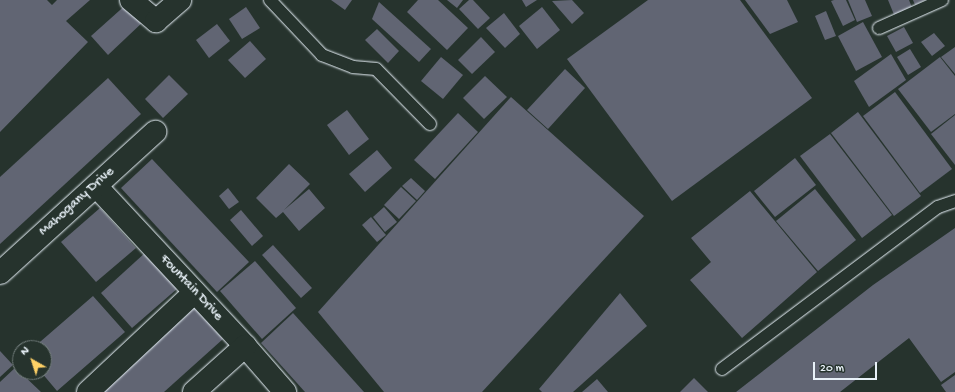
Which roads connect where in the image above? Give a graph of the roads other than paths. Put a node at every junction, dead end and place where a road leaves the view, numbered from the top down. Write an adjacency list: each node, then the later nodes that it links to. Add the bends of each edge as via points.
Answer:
1 (131, 0): 2 (street, via 156,21)
2 (180, 0)
3 (270, 0): 6 (lane, via 322,55 353,67 376,69)
4 (942, 0): 5 (lane)
5 (879, 28)
6 (430, 124)
7 (155, 132): 8 (street, Mahogany Drive)
8 (96, 186): 10 (street, Mahogany Drive); 11 (street, Fountain Drive)
9 (955, 201): 13 (lane, via 938,207)
10 (0, 273)
11 (195, 292): 12 (street, Fountain Drive); 14 (street)
12 (245, 346): 15 (street); 16 (street, Fountain Drive)
13 (722, 369)
14 (88, 392)
15 (194, 392)
16 (284, 392)

